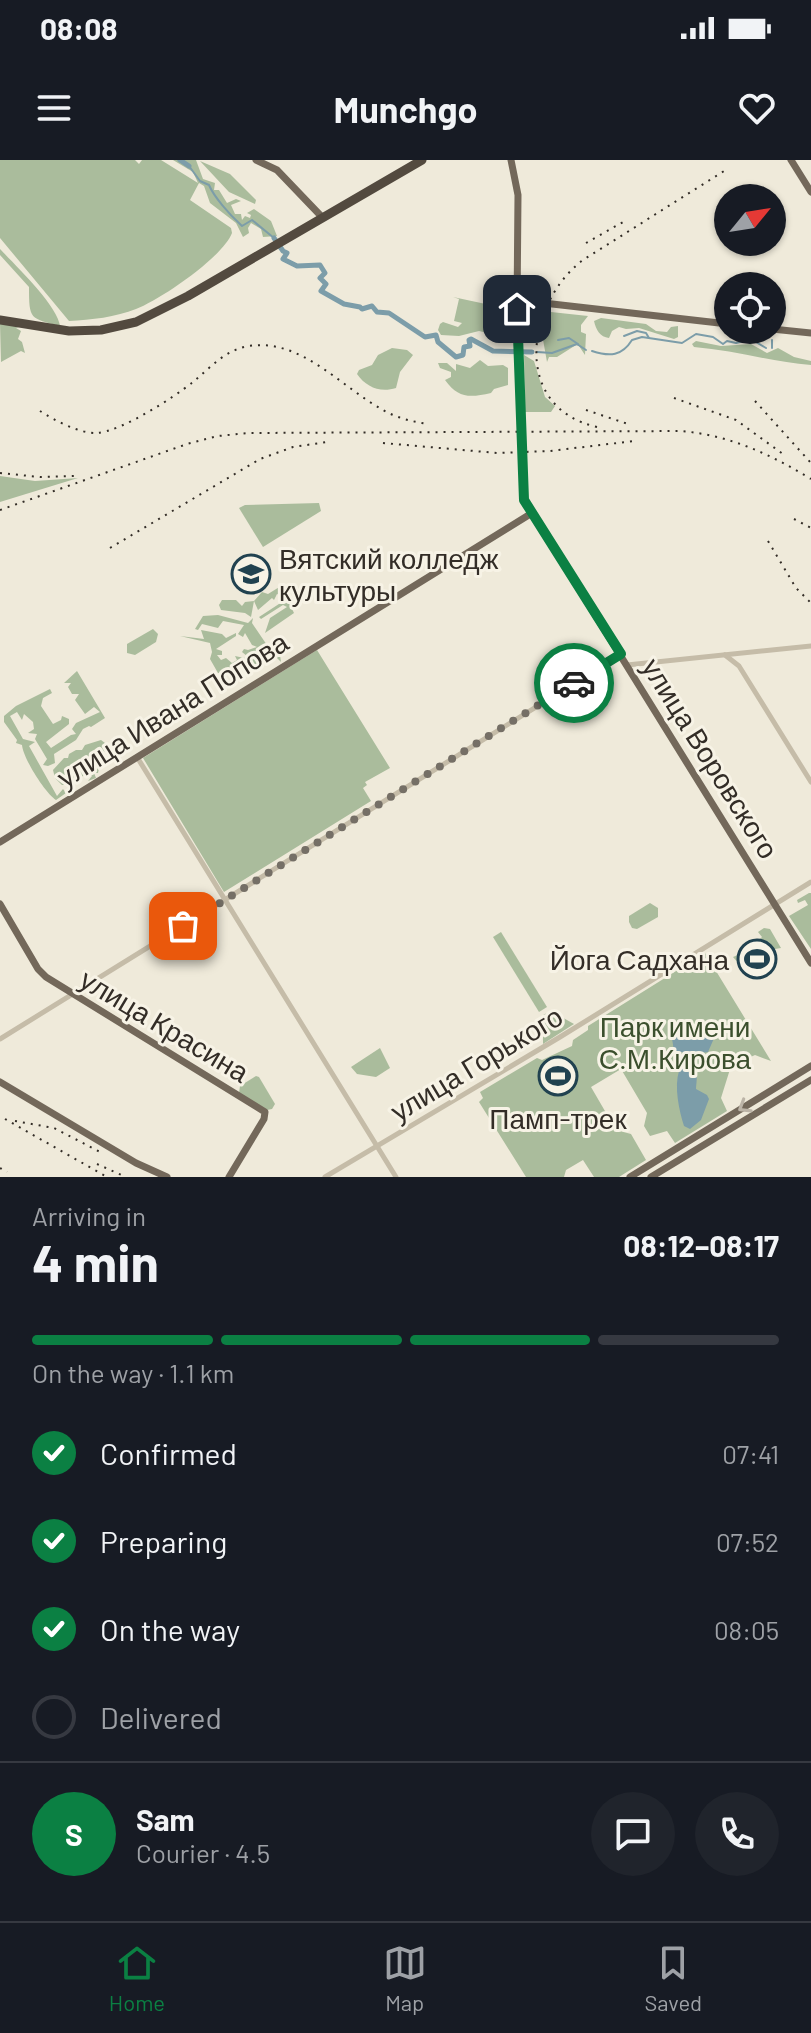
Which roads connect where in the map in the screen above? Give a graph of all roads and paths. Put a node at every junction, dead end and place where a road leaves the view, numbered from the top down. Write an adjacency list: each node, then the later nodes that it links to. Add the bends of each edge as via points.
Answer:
1 (256, 160): 7 (main road, via 277,170)
2 (419, 160): 7 (highway)
3 (511, 160): 8 (main road, улица Воровского, via 518,195)
4 (794, 160): 5 (main road); 6 (main road)
5 (811, 184)
6 (811, 192)
7 (322, 217): 9 (highway, via 160,312 128,325 69,331)
8 (517, 300): 10 (main road); 13 (main road, улица Воровского, via 524,500)
9 (0, 318)
10 (714, 322)
11 (786, 330): 12 (main road)
12 (811, 333)
13 (532, 513): 16 (main road, улица Воровского); 20 (main road, улица Ивана Попова)
14 (811, 646): 15 (street)
15 (747, 652): 17 (street); 19 (street)
16 (621, 654): 18 (main road, улица Воровского); 24 (street)
17 (724, 655): 18 (street); 19 (street)
18 (627, 665): 26 (main road, улица Воровского)
19 (739, 666): 21 (street)
20 (137, 756): 22 (main road, улица Ивана Попова); 24 (street)
21 (811, 782)
22 (0, 842)
23 (811, 882): 26 (street, улица Горького)
24 (226, 899): 28 (street); 33 (street)
25 (0, 904): 28 (main road, улица Красина, via 41,973)
26 (775, 904): 27 (main road, улица Воровского); 33 (street, улица Горького)
27 (811, 963)
28 (71, 995): 29 (street); 34 (main road, улица Красина, via 265,1114)
29 (0, 1039)
30 (811, 1066): 38 (main road, one-way to 38)
31 (811, 1080): 39 (main road)
32 (0, 1082): 35 (main road)
33 (377, 1146): 36 (street, улица Горького); 37 (street)
34 (231, 1175)
35 (167, 1177)
36 (325, 1177)
37 (396, 1177)
38 (630, 1177)
39 (651, 1177)

